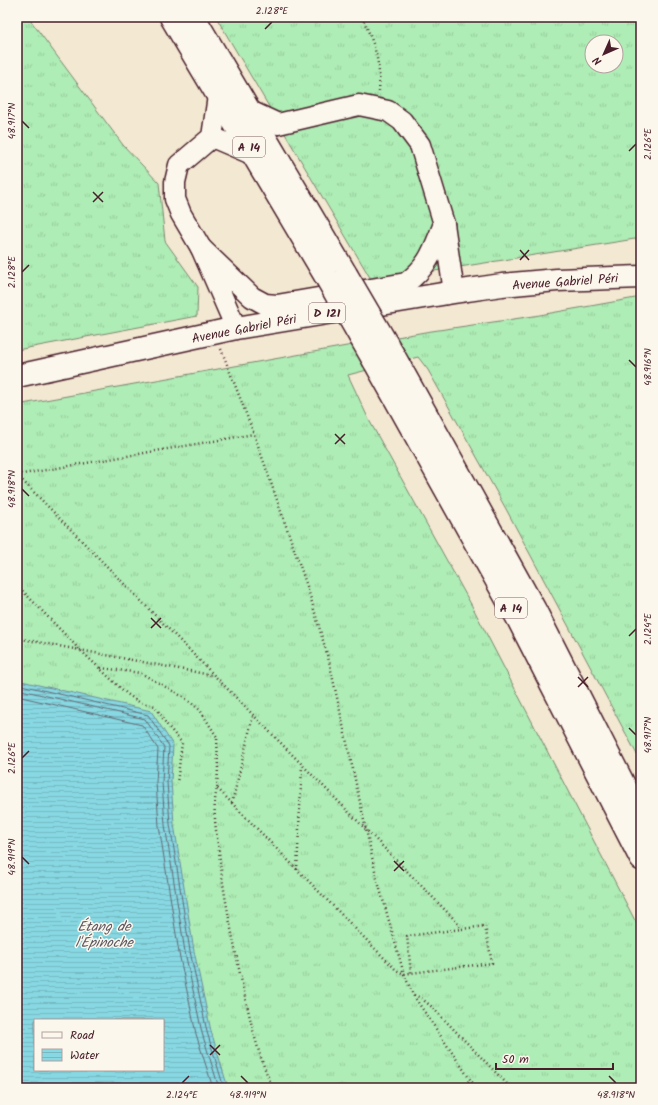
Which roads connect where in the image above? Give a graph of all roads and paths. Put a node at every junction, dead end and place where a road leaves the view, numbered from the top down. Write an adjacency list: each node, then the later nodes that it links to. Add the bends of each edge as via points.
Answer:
1 (171, 17): 4 (main road, A 14)
2 (194, 17): 6 (main road, A 14)
3 (362, 17): 5 (path, via 374,44 380,73)
4 (218, 96): 8 (lane); 9 (main road, A 14)
5 (377, 108): 7 (lane, via 359,105); 11 (lane, via 388,111 402,121 420,144)
6 (248, 110): 7 (lane); 10 (main road, A 14)
7 (278, 124): 10 (lane)
8 (212, 137): 9 (lane); 12 (lane, via 179,165 174,182 175,199 181,214)
9 (254, 155): 13 (main road, A 14)
10 (275, 156): 13 (main road, A 14)
11 (444, 224): 12 (lane, via 421,272 406,283 277,305 265,304 252,297); 15 (lane)
12 (201, 248): 16 (lane)
13 (336, 276): 18 (main road, A 14, bridge)
14 (641, 276): 15 (main road, Avenue Gabriel Péri / D 121, via 502,285)
15 (454, 292): 16 (main road, Avenue Gabriel Péri / D 121)
16 (236, 328): 19 (main road, Avenue Gabriel Péri / D 121)
17 (221, 348): 20 (path)
18 (384, 358): 32 (main road, A 14, via 534,610); 34 (main road, A 14)
19 (17, 376)
20 (254, 434): 21 (path); 33 (path, via 308,589 329,661)
21 (17, 475): 26 (path)
22 (17, 585): 24 (path)
23 (17, 638): 24 (path)
24 (79, 649): 25 (path); 26 (path)
25 (100, 668): 29 (path, via 139,702 155,706 182,743); 30 (path, via 141,673 185,698 200,710 217,737)
26 (212, 675): 27 (path)
27 (253, 716): 28 (path); 31 (path)
28 (302, 766): 33 (path); 35 (path)
29 (176, 783)
30 (217, 788): 31 (path); 41 (path, via 214,797 215,823 231,927 258,1050)
31 (232, 803): 35 (path)
32 (641, 818)
33 (367, 832): 36 (path, via 457,922); 38 (path)
34 (641, 859)
35 (297, 871): 38 (path, via 396,970)
36 (460, 929): 37 (path, via 407,936); 37 (path, via 485,926 492,963)
37 (411, 973): 38 (path)
38 (404, 974): 39 (path)
39 (413, 994): 40 (path); 44 (path, via 432,1007)
40 (470, 1079): 42 (path); 43 (path)
41 (273, 1088)
42 (463, 1088)
43 (476, 1088)
44 (511, 1088)

